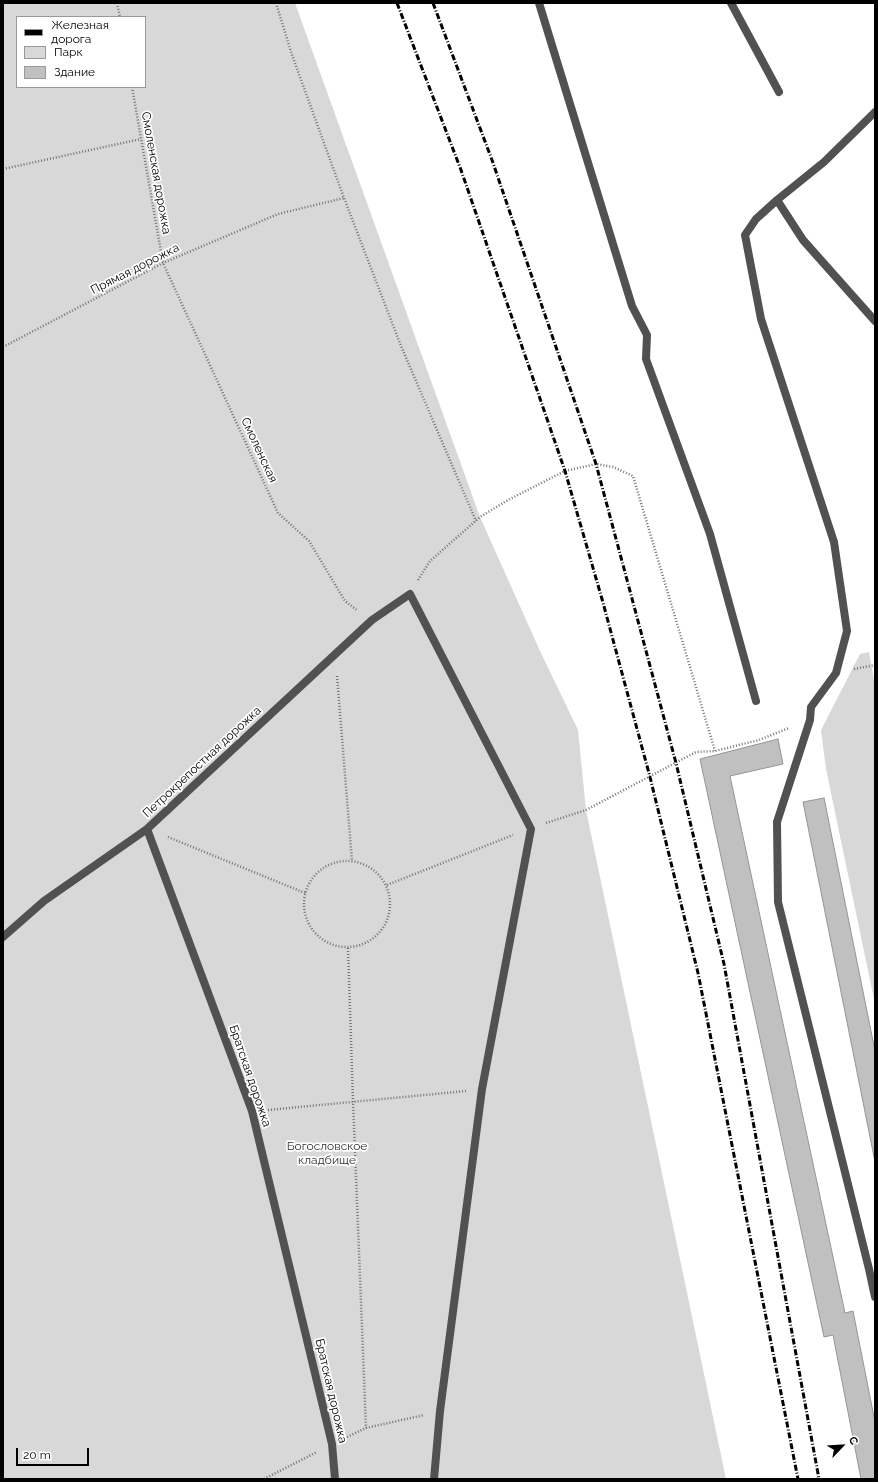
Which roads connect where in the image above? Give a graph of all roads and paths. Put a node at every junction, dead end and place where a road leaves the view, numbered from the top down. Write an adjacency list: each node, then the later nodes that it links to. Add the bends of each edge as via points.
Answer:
1 (117, 3): 5 (path)
2 (276, 3): 11 (path, via 292,55)
3 (539, 3): 20 (lane, via 632,306 647,335 646,358 710,534)
4 (731, 3): 7 (lane)
5 (120, 16)
6 (132, 88): 9 (path, Смоленская дорожка)
7 (779, 92)
8 (875, 112): 12 (lane, via 824,162)
9 (141, 139): 10 (path); 13 (path, Смоленская дорожка)
10 (3, 169)
11 (344, 198): 13 (path, Прямая дорожка, via 278,214); 16 (path, via 401,346)
12 (777, 200): 14 (lane, via 803,240); 21 (lane, via 756,219 745,235 761,319 834,542 847,631 836,673 812,707)
13 (163, 263): 15 (path, Прямая дорожка); 18 (path, Смоленская, via 278,513 308,541 344,601)
14 (875, 321)
15 (3, 347)
16 (476, 521): 17 (path, via 430,561); 22 (path, via 508,500 565,471 596,464 613,467 633,476)
17 (410, 594): 18 (lane, Петрокрепостная дорожка); 23 (lane)
18 (372, 620): 19 (lane, Петрокрепостная дорожка)
19 (335, 656): 24 (lane, Петрокрепостная дорожка); 25 (path)
20 (756, 701)
21 (810, 720): 22 (path, via 759,740); 33 (lane, via 777,822 778,902)
22 (715, 751): 23 (path, via 696,752 586,810)
23 (531, 828): 26 (path); 30 (lane)
24 (147, 829): 27 (path); 28 (lane, Петрокрепостная дорожка, via 44,901); 32 (lane, Братская дорожка)
25 (352, 861): 26 (path, via 368,866); 27 (path, via 331,864 312,878)
26 (387, 885): 29 (path, via 391,908 385,927 366,944)
27 (305, 893): 29 (path, via 305,915 316,934 332,945)
28 (3, 937)
29 (348, 948): 31 (path)
30 (482, 1089): 31 (path); 34 (lane)
31 (353, 1101): 32 (path); 35 (path)
32 (252, 1111): 36 (lane, Братская дорожка)
33 (875, 1297)
34 (440, 1411): 35 (path); 39 (lane)
35 (366, 1428): 36 (path)
36 (332, 1444): 37 (path); 38 (lane, Братская дорожка)
37 (264, 1479)
38 (335, 1479)
39 (434, 1479)

